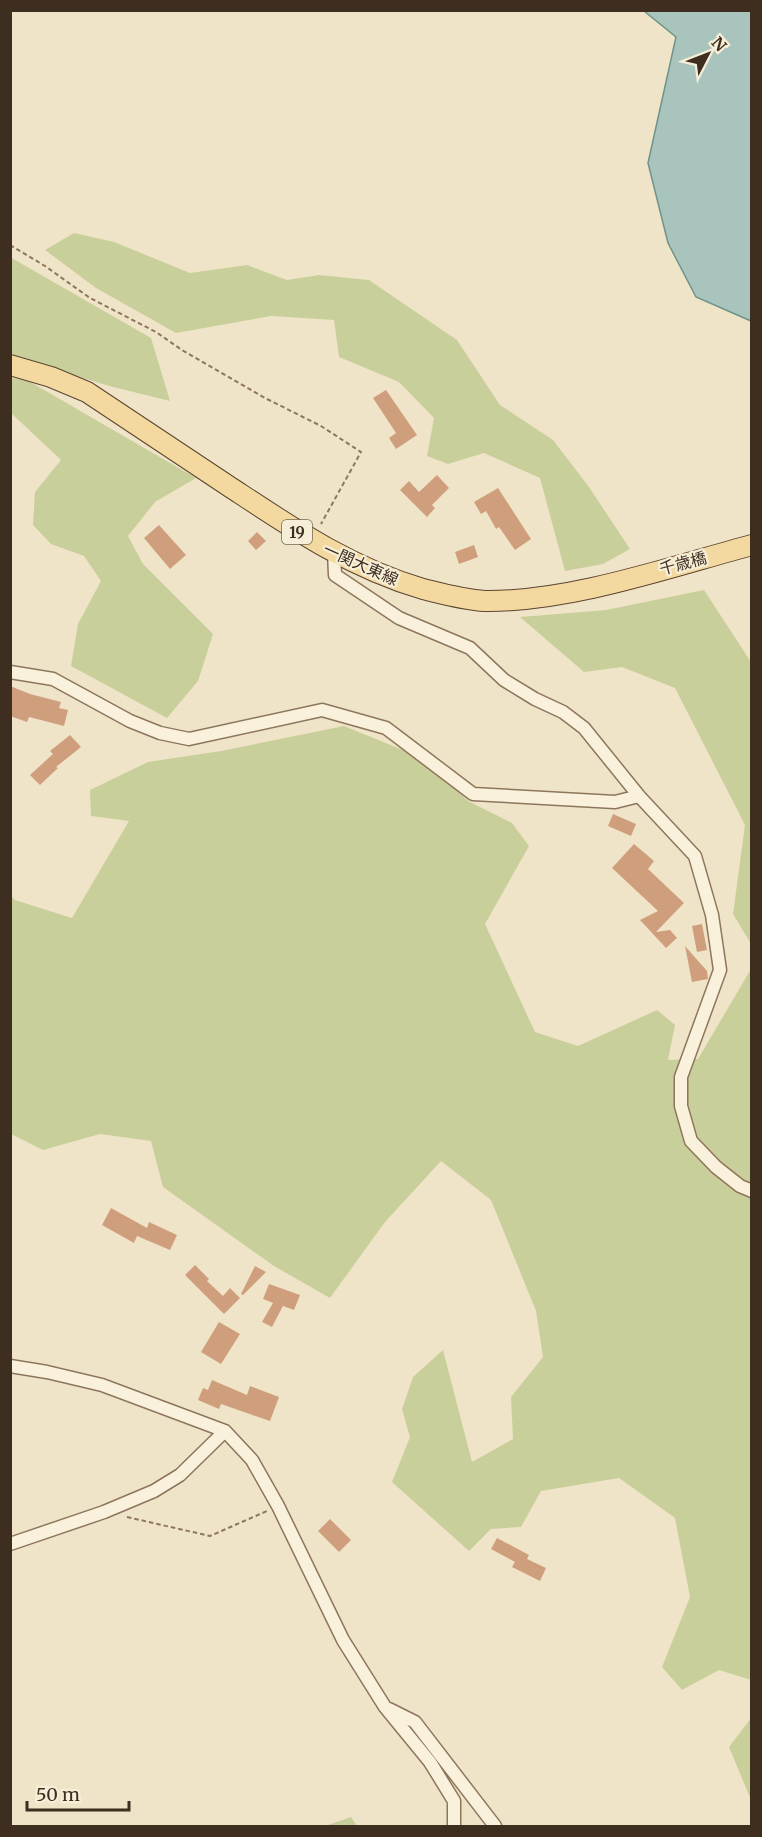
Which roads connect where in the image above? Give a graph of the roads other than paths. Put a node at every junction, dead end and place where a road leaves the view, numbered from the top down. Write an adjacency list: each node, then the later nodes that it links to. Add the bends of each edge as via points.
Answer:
1 (10, 365): 3 (main road, 一関大東線 / 19, via 87,392 311,541)
2 (752, 544): 4 (main road, 千歳橋 / 19)
3 (334, 552): 4 (main road, 一関大東線 / 19, via 392,580 484,601 528,599); 6 (street, via 335,575 358,592 399,618 470,648 504,680 584,728)
4 (615, 582)
5 (10, 672): 6 (street, via 53,679 130,721 189,739 322,711 386,728 473,794 615,802)
6 (639, 796): 7 (street, via 695,856 712,915 720,970 681,1077 681,1106 692,1141 716,1167)
7 (752, 1191)
8 (10, 1366): 9 (street, via 102,1385)
9 (225, 1431): 10 (street, via 180,1475 154,1491); 11 (street, via 252,1460 343,1640)
10 (10, 1544)
11 (385, 1707): 12 (street, via 430,1762 454,1801); 13 (street, via 415,1722)
12 (454, 1827)
13 (495, 1827)

